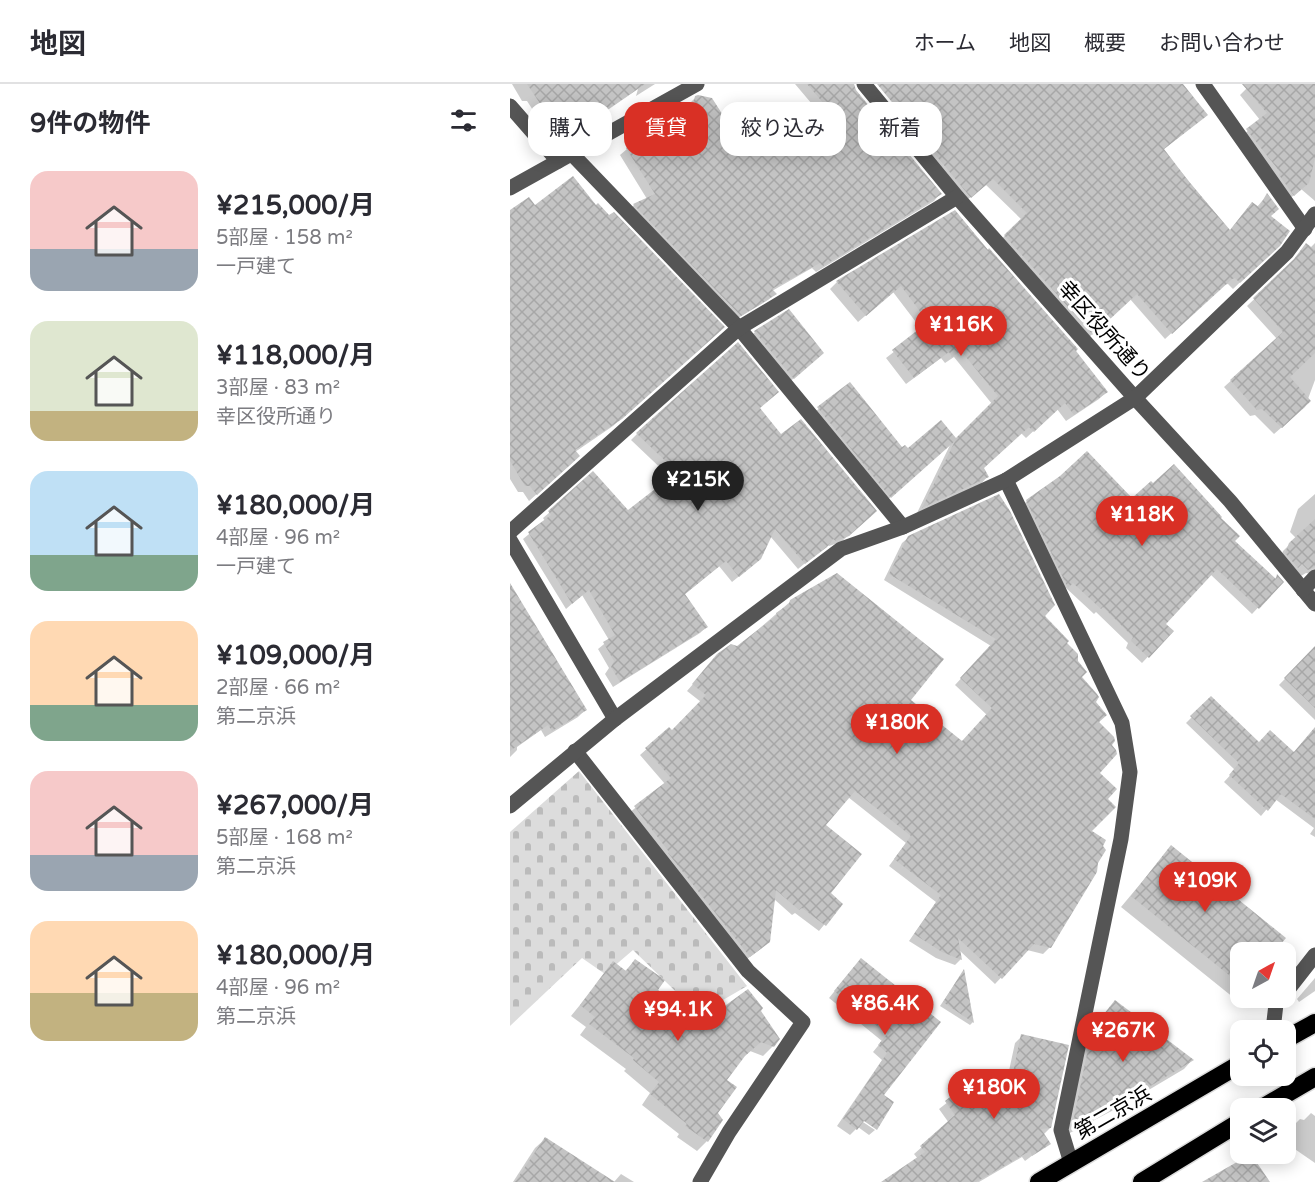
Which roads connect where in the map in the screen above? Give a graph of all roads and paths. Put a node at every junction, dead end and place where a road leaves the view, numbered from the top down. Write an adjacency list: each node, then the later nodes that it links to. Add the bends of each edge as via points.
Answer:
1 (697, 84): 5 (street)
2 (864, 84): 7 (street, 幸区役所通り)
3 (1203, 84): 8 (street)
4 (510, 106): 5 (street)
5 (565, 157): 6 (street); 9 (street)
6 (510, 188)
7 (957, 197): 9 (street); 10 (street, 幸区役所通り)
8 (1311, 222): 10 (street, via 1287,252)
9 (739, 328): 12 (street); 13 (street)
10 (1135, 398): 11 (street); 16 (street, 幸区役所通り, via 1230,501)
11 (1006, 480): 12 (street); 29 (street, via 1122,723 1130,772 1121,839 1061,1130)
12 (903, 527): 18 (street, via 842,549)
13 (510, 532)
14 (510, 540): 18 (street)
15 (1315, 577): 16 (street)
16 (1303, 590): 17 (street, 幸区役所通り)
17 (1315, 604)
18 (615, 719): 19 (street)
19 (575, 751): 20 (street); 30 (street, via 748,971 803,1022 729,1131)
20 (510, 806)
21 (1315, 955): 22 (street)
22 (1296, 979)
23 (1315, 1023): 24 (highway)
24 (1296, 1033)
25 (1230, 1070): 29 (highway, 第二京浜)
26 (1315, 1077): 27 (highway)
27 (1280, 1098)
28 (1230, 1128): 32 (highway)
29 (1071, 1163): 31 (highway, 第二京浜)
30 (700, 1182)
31 (1039, 1182)
32 (1142, 1182)

